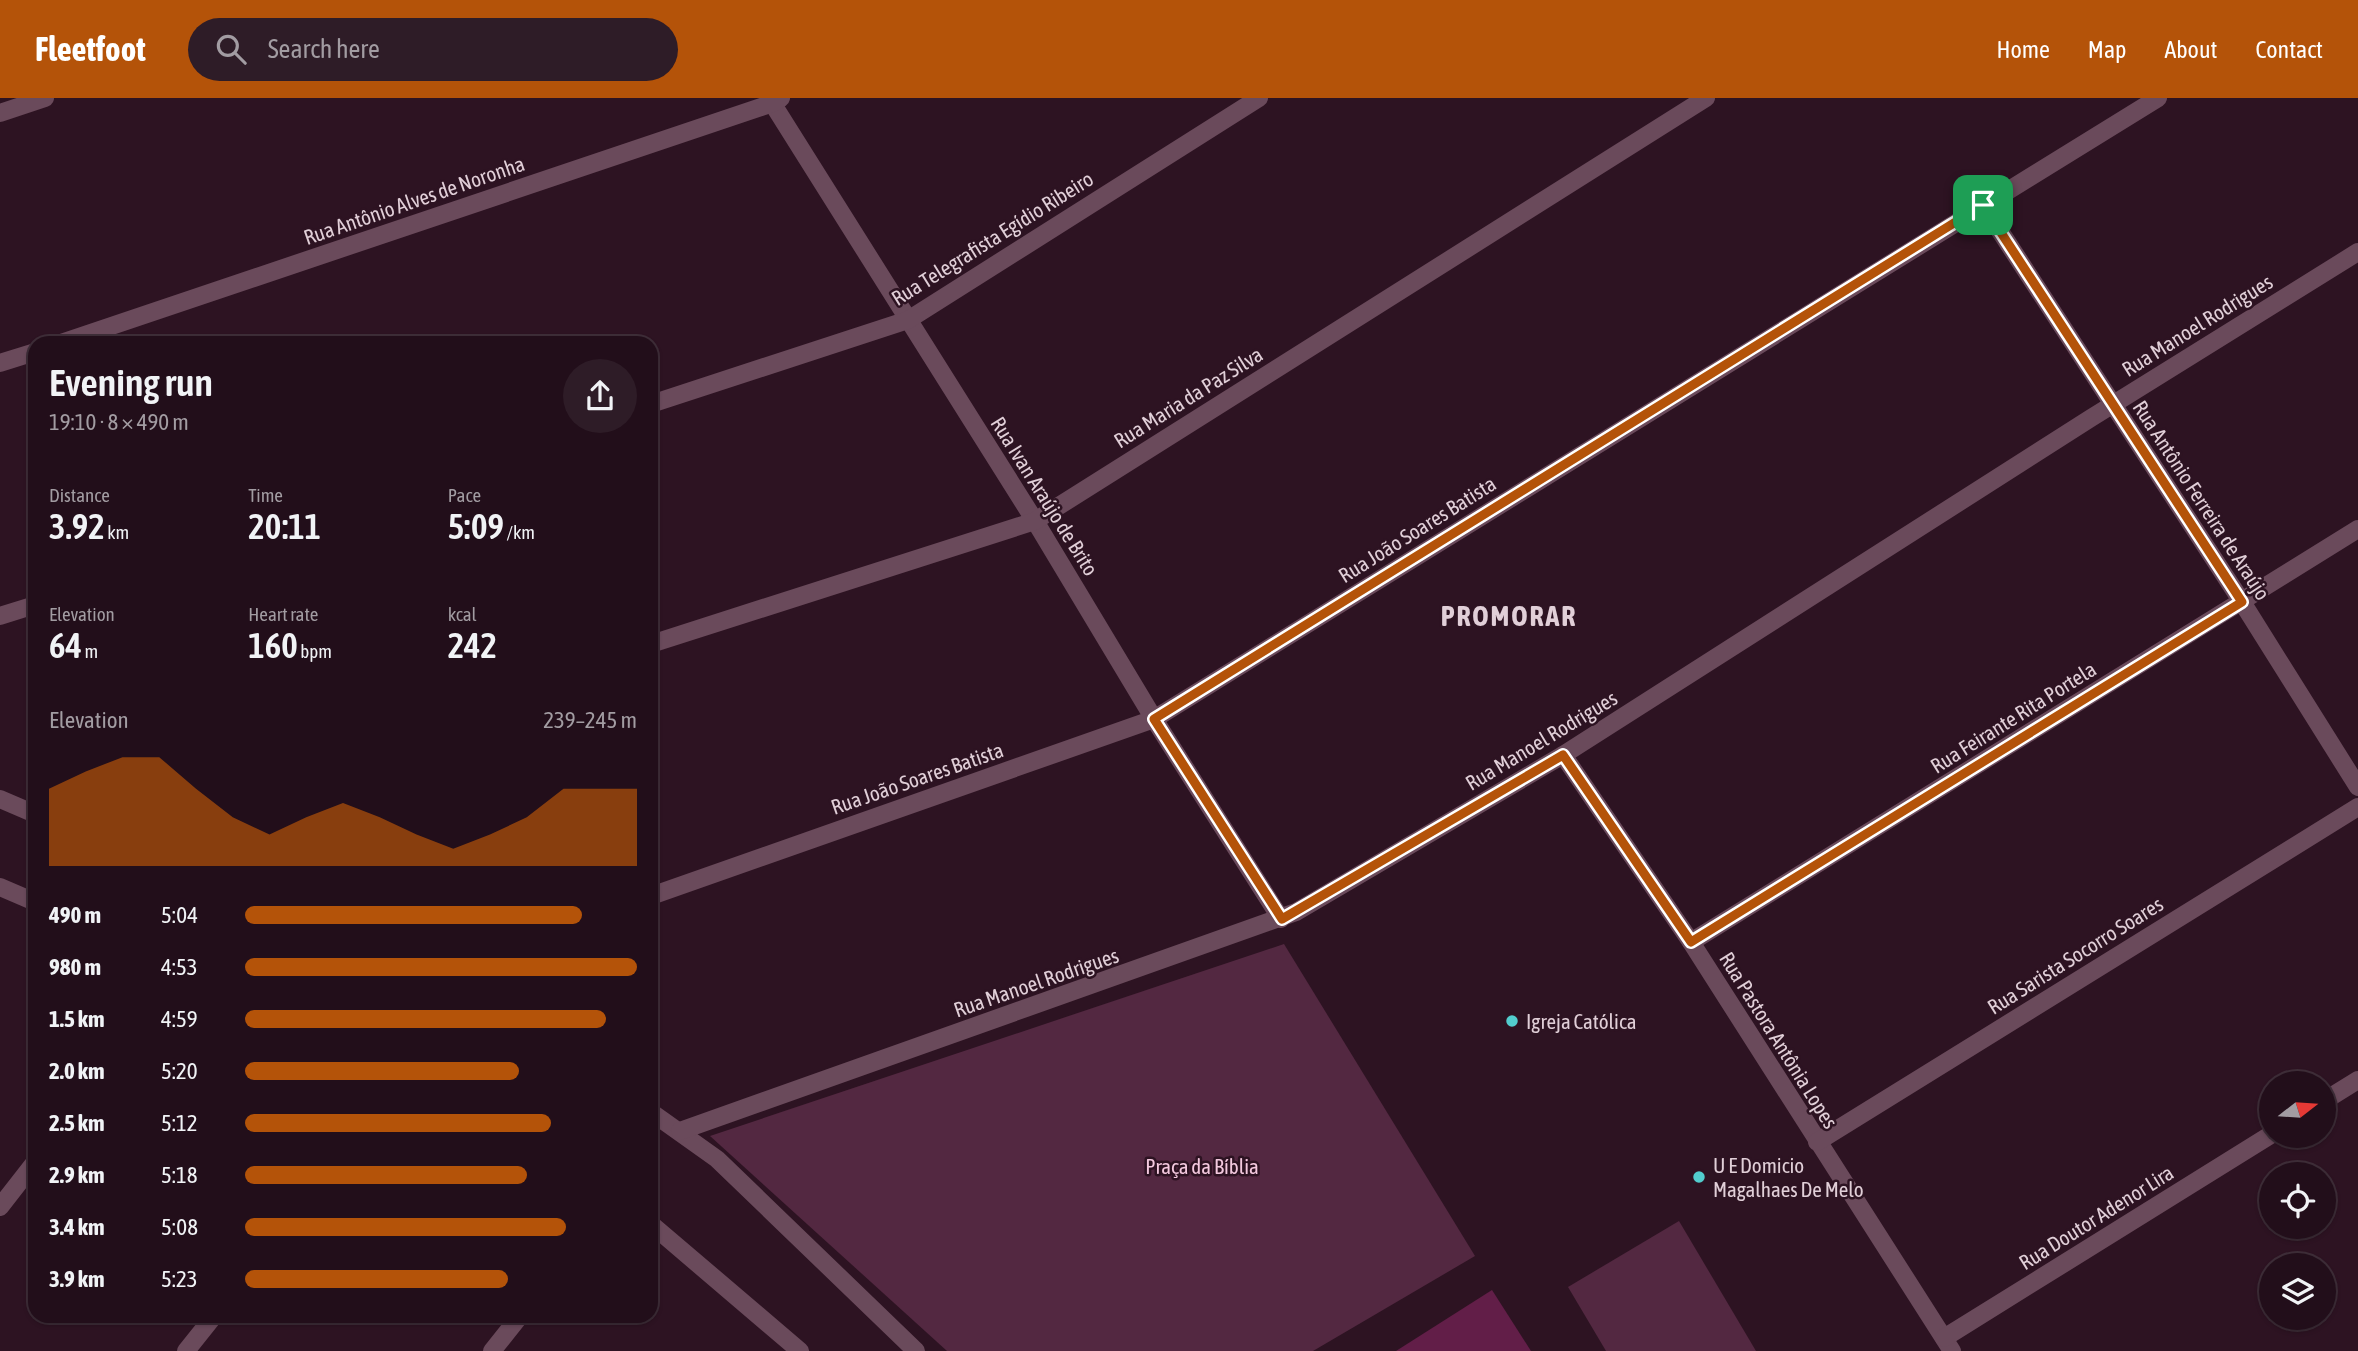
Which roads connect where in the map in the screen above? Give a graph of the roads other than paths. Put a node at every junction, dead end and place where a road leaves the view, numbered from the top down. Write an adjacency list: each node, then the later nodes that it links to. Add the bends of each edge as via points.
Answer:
1 (45, 98): 6 (street)
2 (1259, 98): 9 (street, Rua Telegrafista Egídio Ribeiro)
3 (1706, 98): 15 (street, Rua Maria da Paz Silva)
4 (2158, 98): 7 (street, Rua João Soares Batista)
5 (774, 100): 9 (street, Rua Ivan Araújo de Brito); 10 (street, Rua Antônio Alves de Noronha)
6 (0, 113)
7 (1983, 205): 14 (street, Rua Antônio Ferreira de Araújo); 21 (street, Rua João Soares Batista)
8 (2358, 252): 14 (street, Rua Manoel Rodrigues)
9 (908, 320): 13 (street, Rua Telegrafista Egídio Ribeiro); 15 (street, Rua Ivan Araújo de Brito)
10 (82, 336)
11 (28, 354): 12 (street)
12 (0, 363)
13 (658, 402)
14 (2113, 404): 17 (street, Rua Antônio Ferreira de Araújo); 22 (street, Rua Manoel Rodrigues)
15 (1034, 521): 20 (street, Rua Maria da Paz Silva); 21 (street, Rua Ivan Araújo de Brito)
16 (2358, 529): 17 (street, Rua Feirante Rita Portela)
17 (2242, 602): 23 (street, Rua Antônio Ferreira de Araújo); 31 (street, Rua Feirante Rita Portela)
18 (28, 607): 19 (street)
19 (0, 617)
20 (658, 642)
21 (1154, 719): 28 (street, Rua João Soares Batista); 30 (street, Rua Ivan Araújo de Brito)
22 (1563, 755): 30 (street, Rua Manoel Rodrigues); 31 (street, Rua Pastora Antônia Lopes)
23 (2358, 788)
24 (0, 799): 26 (street)
25 (2358, 807): 36 (street, Rua Sarista Socorro Soares)
26 (28, 811)
27 (0, 887): 29 (street)
28 (658, 894)
29 (28, 899)
30 (1282, 919): 35 (street, Rua Manoel Rodrigues)
31 (1691, 942): 36 (street, Rua Pastora Antônia Lopes)
32 (2358, 1080): 33 (street)
33 (2336, 1094)
34 (658, 1117): 35 (street)
35 (680, 1131): 47 (street, via 758,1196)
36 (1817, 1142): 43 (street, Rua Pastora Antônia Lopes)
37 (2259, 1142): 43 (street, Rua Doutor Adenor Lira)
38 (28, 1171): 39 (street)
39 (0, 1207)
40 (658, 1230): 44 (street)
41 (208, 1323): 45 (street)
42 (514, 1323): 46 (street)
43 (1948, 1344)
44 (795, 1349)
45 (186, 1351)
46 (492, 1351)
47 (916, 1351)

